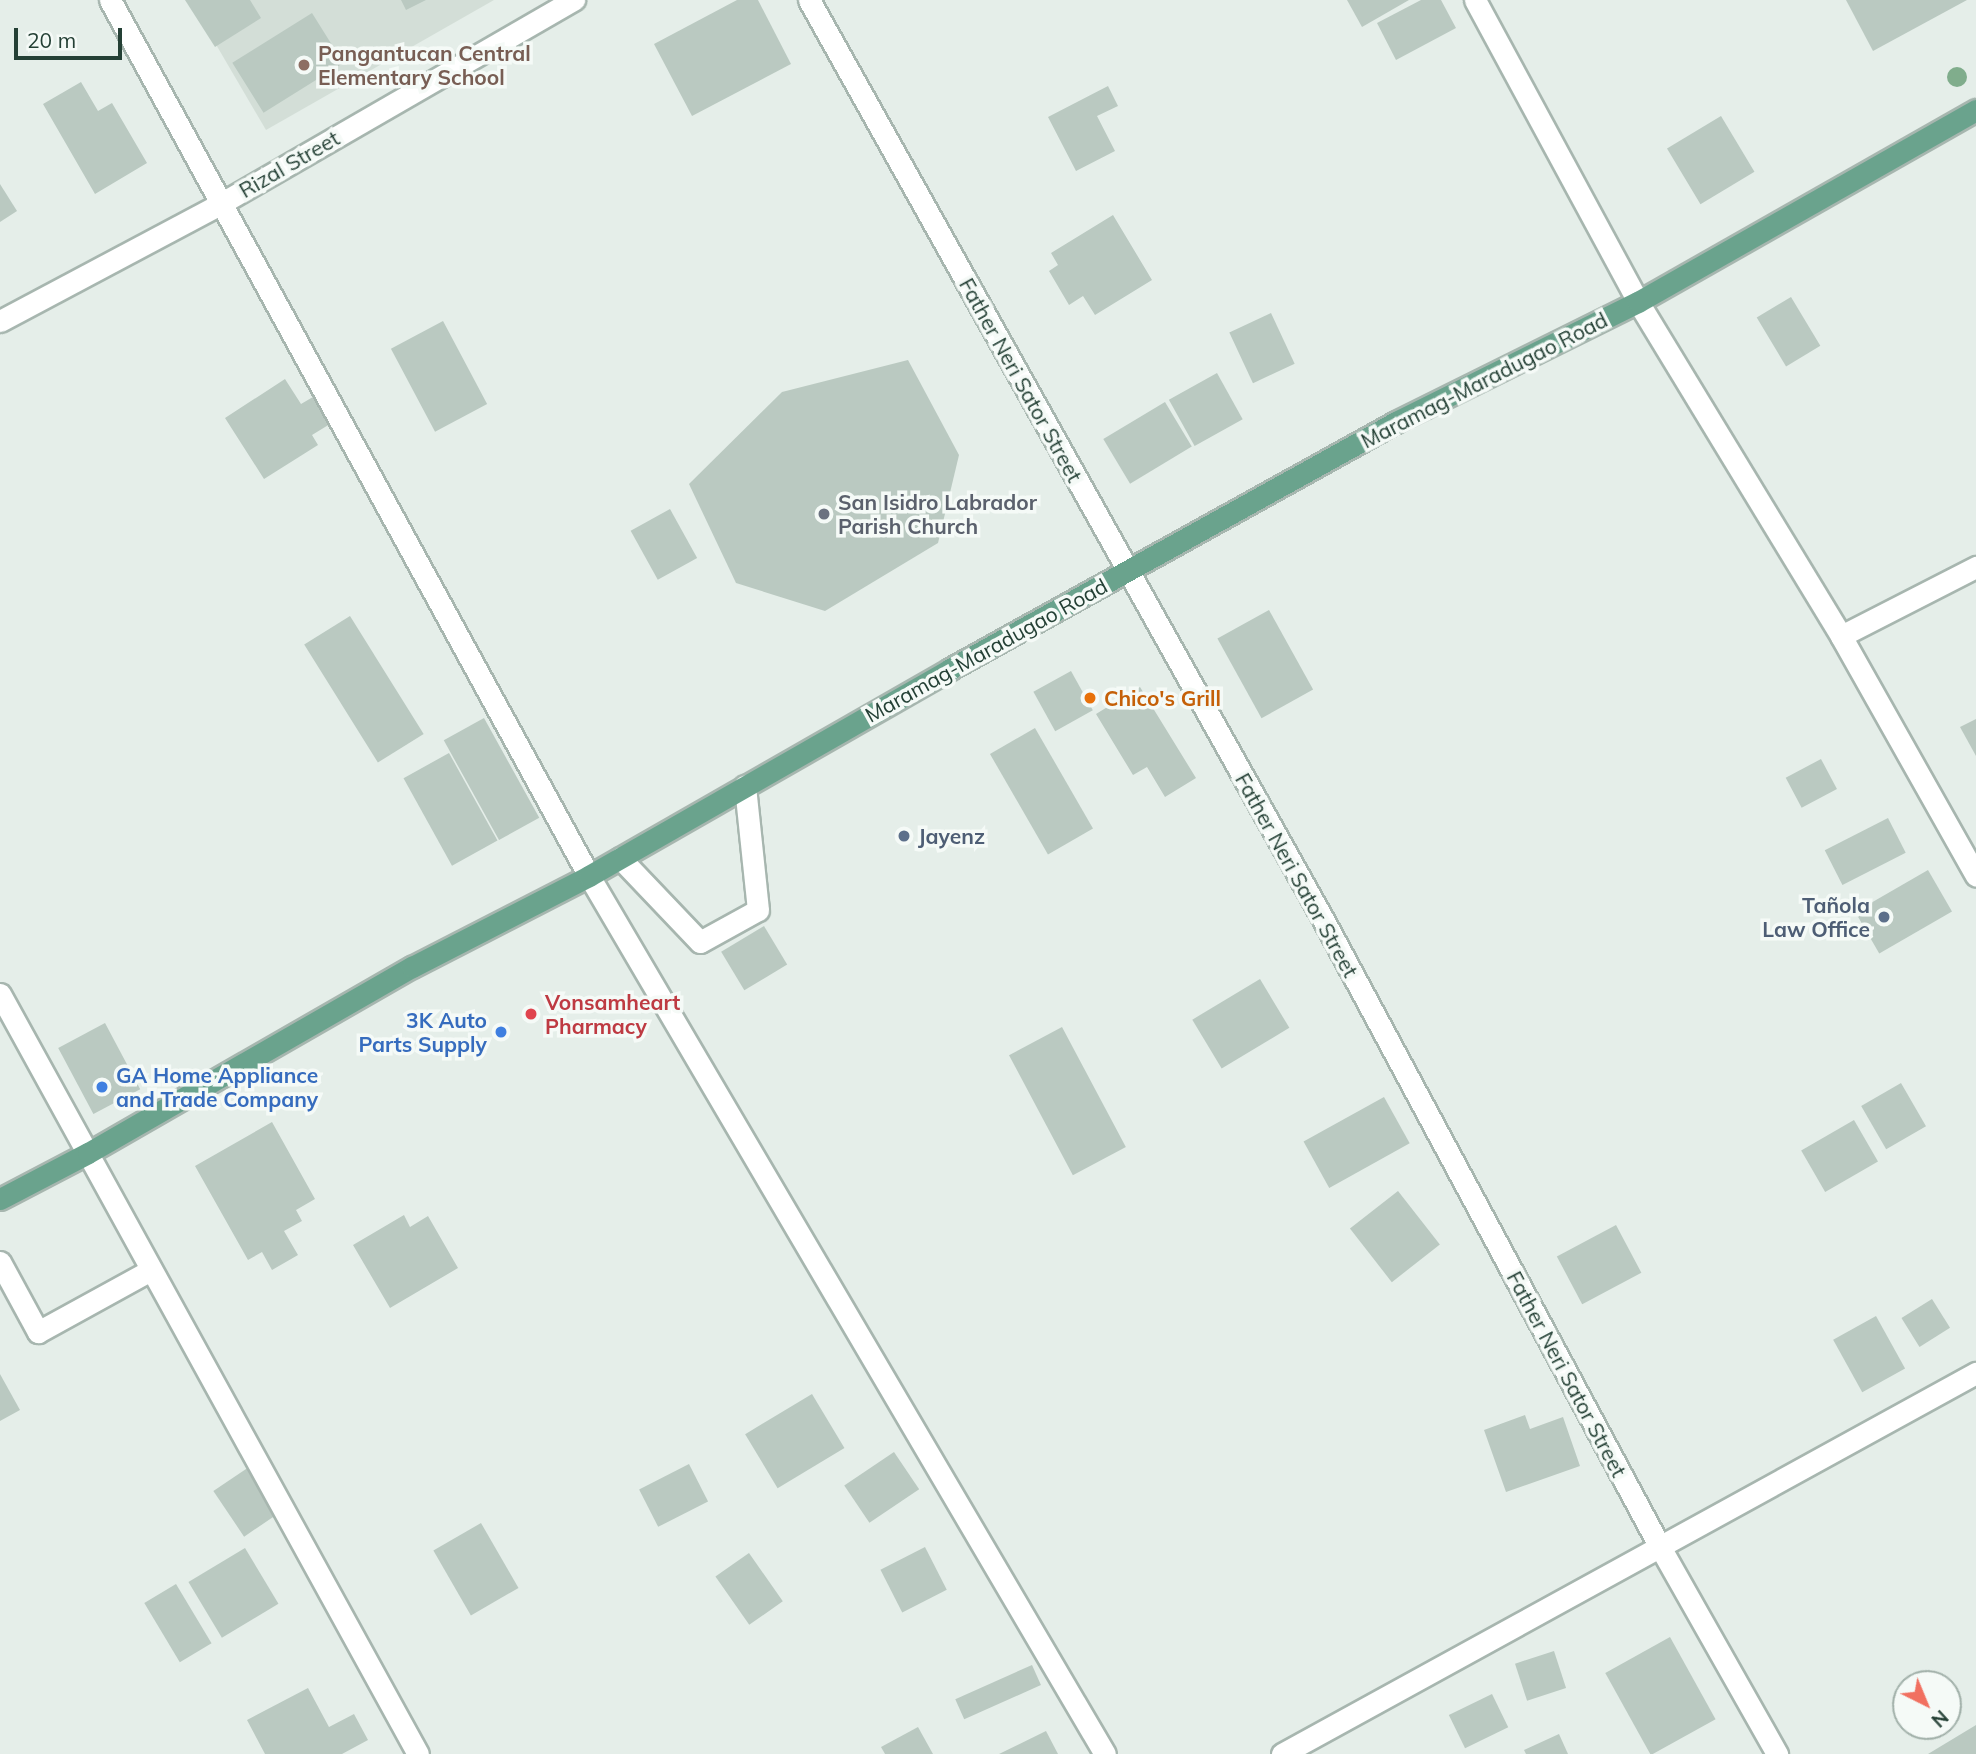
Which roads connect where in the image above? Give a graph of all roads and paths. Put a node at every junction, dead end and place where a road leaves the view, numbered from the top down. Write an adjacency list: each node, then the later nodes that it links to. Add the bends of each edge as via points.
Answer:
1 (110, 0): 6 (street)
2 (574, 0): 6 (street, Rizal Street)
3 (809, 0): 10 (street, Father Neri Sator Street)
4 (1475, 0): 7 (street)
5 (1976, 110): 7 (main road, Maramag-Maradugao Road)
6 (220, 204): 8 (street, Rizal Street); 14 (street)
7 (1639, 302): 10 (main road, Maramag-Maradugao Road, via 1396,422); 11 (street)
8 (0, 321)
9 (1976, 567): 11 (street)
10 (1128, 570): 12 (main road, Maramag-Maradugao Road); 22 (street, Father Neri Sator Street, via 1324,921)
11 (1841, 636): 15 (street)
12 (746, 786): 13 (main road, Maramag-Maradugao Road); 13 (street, via 758,910 700,942)
13 (620, 858): 14 (main road, Maramag-Maradugao Road)
14 (589, 876): 17 (main road, Maramag-Maradugao Road, via 412,967); 24 (street)
15 (1976, 876)
16 (0, 994): 17 (street)
17 (88, 1153): 18 (main road, Maramag-Maradugao Road); 20 (street)
18 (0, 1199)
19 (0, 1262): 20 (street, via 38,1332)
20 (151, 1270): 23 (street)
21 (1976, 1373): 22 (street)
22 (1660, 1547): 25 (street); 26 (street, Father Neri Sator Street)
23 (418, 1754)
24 (1105, 1754)
25 (1282, 1754)
26 (1777, 1754)

